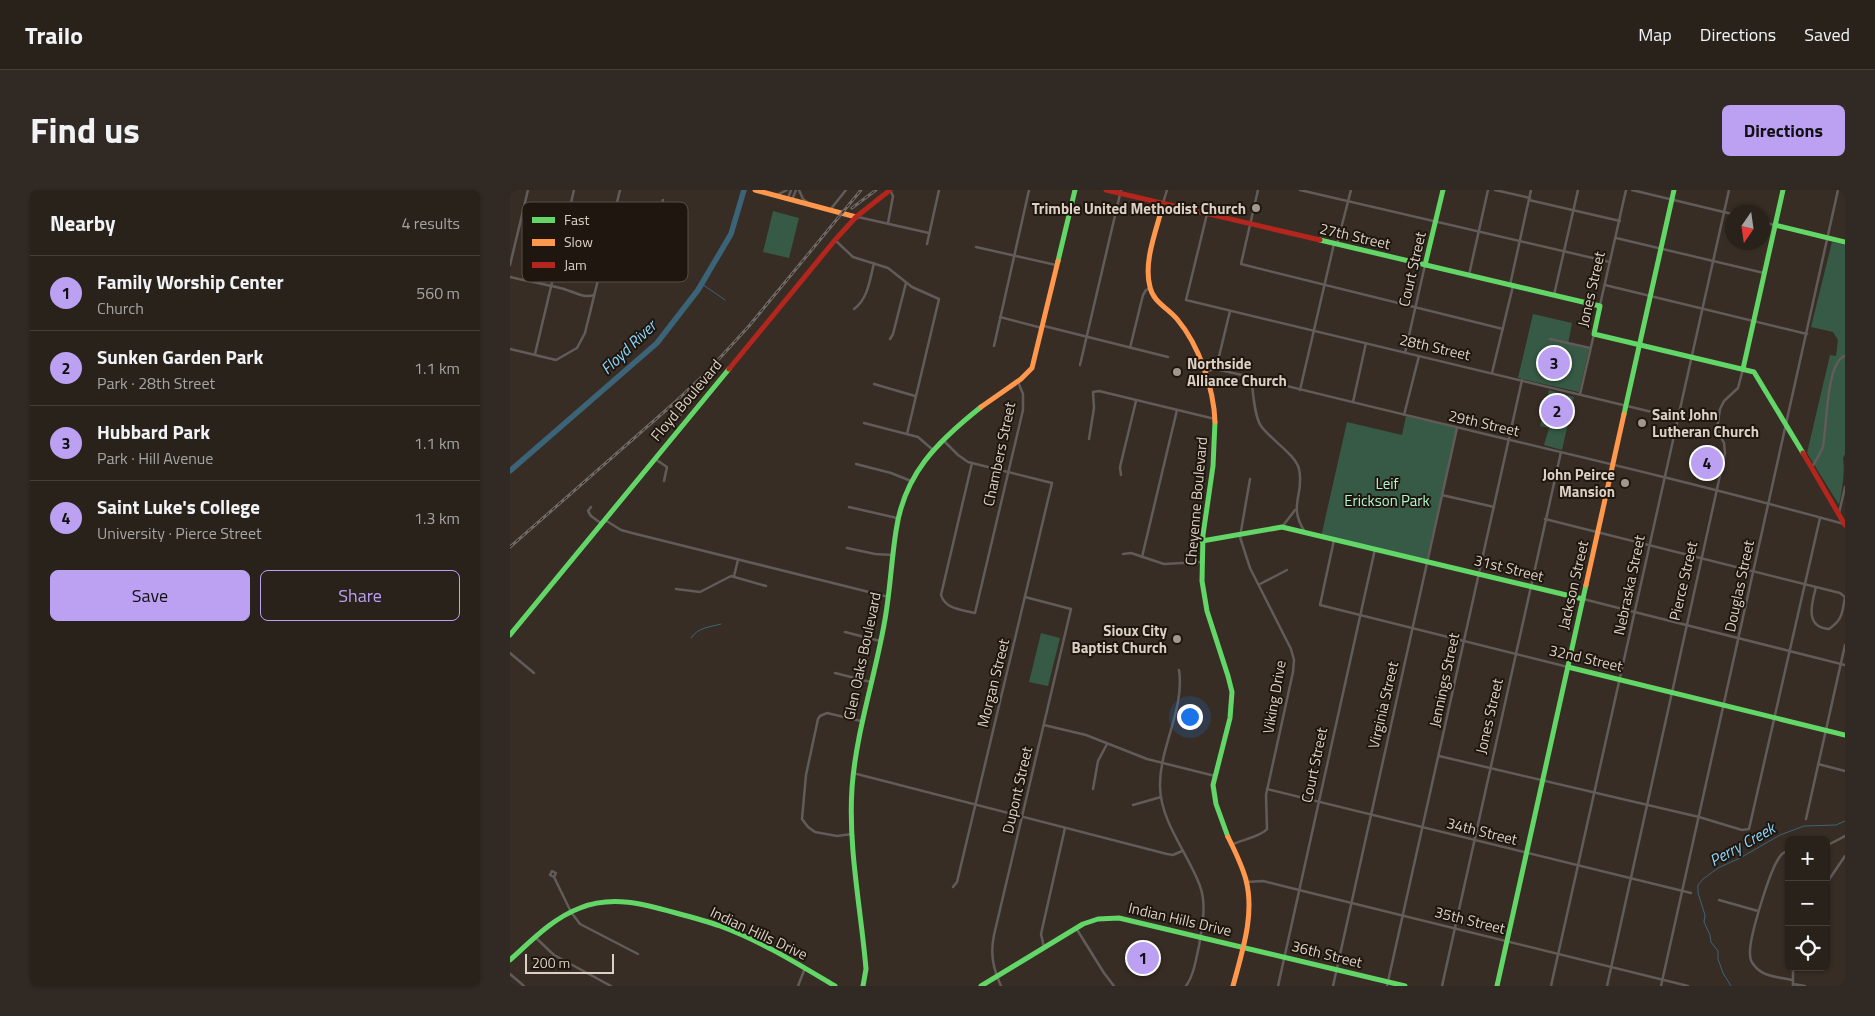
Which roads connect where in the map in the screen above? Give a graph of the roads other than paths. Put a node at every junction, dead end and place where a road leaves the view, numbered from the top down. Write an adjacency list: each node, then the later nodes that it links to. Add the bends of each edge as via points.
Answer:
1 (755, 190): 27 (main road)
2 (787, 190): 27 (street)
3 (791, 190): 30 (street)
4 (797, 190): 30 (street); 33 (street)
5 (846, 190): 34 (street)
6 (890, 190): 39 (main road, Floyd Boulevard); 42 (street, via 893,196)
7 (939, 190): 47 (street)
8 (1029, 190): 58 (street)
9 (1075, 190): 64 (main road, Chambers Street)
10 (1106, 190): 26 (main road, 27th Street)
11 (1167, 190): 32 (street)
12 (1258, 190): 43 (street)
13 (1300, 190): 31 (street)
14 (1351, 190): 31 (street)
15 (1442, 190): 40 (main road, Court Street)
16 (1488, 190): 46 (street)
17 (1495, 190): 28 (street)
18 (1531, 190): 28 (street)
19 (1578, 190): 35 (street)
20 (1626, 190): 41 (street, Jones Street)
21 (1632, 190): 29 (street)
22 (1674, 190): 29 (main road, Jackson Street)
23 (1729, 190): 36 (street, Nebraska Street)
24 (1783, 190): 45 (main road, Pierce Street)
25 (1838, 190): 49 (street, Douglas Street)
26 (1120, 192): 32 (main road, 27th Street); 91 (street)
27 (775, 196): 30 (main road)
28 (1529, 199): 35 (street); 51 (street)
29 (1672, 199): 36 (street); 56 (main road, Jackson Street)
30 (790, 200): 33 (main road)
31 (1348, 202): 40 (street); 54 (street)
32 (1163, 204): 38 (main road, 27th Street); 75 (main road, via 1149,269)
33 (810, 205): 34 (main road)
34 (830, 210): 39 (main road)
35 (1574, 210): 41 (street); 57 (street)
36 (1724, 212): 60 (street, Nebraska Street)
37 (522, 214): 62 (street)
38 (1207, 214): 43 (main road, 27th Street); 83 (street, 28th Street, via 1186,300)
39 (856, 217): 42 (street); 50 (main road, Floyd Boulevard)
40 (1435, 221): 46 (street); 63 (main road, Court Street)
41 (1620, 221): 48 (street, Jones Street)
42 (888, 223): 47 (street)
43 (1250, 224): 54 (main road, 27th Street); 74 (street, via 1241,264)
44 (1770, 224): 45 (street)
45 (1775, 225): 49 (main road); 65 (main road, Pierce Street)
46 (1479, 231): 51 (street); 66 (street)
47 (929, 233): 53 (street)
48 (1616, 238): 56 (street); 59 (street, Jones Street)
49 (1828, 238): 52 (main road); 90 (street, Douglas Street)
50 (835, 240): 61 (street, via 848,255); 134 (main road, Floyd Boulevard)
51 (1520, 240): 57 (street); 71 (street)
52 (1845, 242)
53 (927, 244)
54 (1335, 245): 63 (main road, 27th Street); 74 (street)
55 (976, 247): 58 (street)
56 (1661, 249): 60 (street); 78 (main road, Jackson Street)
57 (1564, 251): 59 (street); 77 (street)
58 (1015, 256): 64 (street); 84 (street)
59 (1610, 262): 72 (street, Jones Street)
60 (1713, 262): 65 (street); 81 (street, Nebraska Street)
61 (874, 263): 70 (street, via 892,270); 82 (street, via 866,294)
62 (510, 265)
63 (1425, 265): 66 (main road, 27th Street); 80 (street, Court Street)
64 (1058, 266): 86 (main road, Chambers Street)
65 (1764, 273): 85 (main road, Pierce Street)
66 (1469, 275): 71 (main road, 27th Street)
67 (533, 282): 73 (street)
68 (552, 282): 73 (street)
69 (597, 282): 76 (street)
70 (906, 283): 92 (street); 117 (street, via 939,299)
71 (1512, 285): 77 (main road, 27th Street); 87 (street)
72 (1605, 285): 78 (street); 79 (street, Jones Street)
73 (551, 286): 76 (street, via 577,294); 101 (street)
74 (1324, 286): 80 (street); 88 (street)
75 (1150, 288): 97 (street, via 1143,295); 109 (main road, Cheyenne Boulevard, via 1186,331)
76 (594, 295): 101 (street, via 585,333 577,348 556,360)
77 (1554, 295): 79 (main road, 27th Street)
78 (1650, 296): 81 (street); 95 (main road, Jackson Street)
79 (1600, 306): 89 (main road, Jones Street)
80 (1416, 308): 87 (street); 100 (street, Court Street)
81 (1702, 308): 85 (street); 105 (street, Nebraska Street)
82 (854, 309)
83 (1230, 311): 88 (street, 28th Street); 107 (street)
84 (1000, 317): 86 (street); 96 (street)
85 (1754, 322): 90 (street); 108 (main road, Pierce Street)
86 (1043, 327): 91 (street); 113 (main road, Chambers Street, via 1032,368)
87 (1503, 329): 110 (street)
88 (1314, 330): 94 (street, 28th Street); 115 (street)
89 (1594, 334): 95 (main road); 98 (street, Jones Street)
90 (1807, 334): 126 (street, Douglas Street)
91 (1087, 337): 97 (street); 106 (street)
92 (890, 339)
93 (1550, 339): 98 (street)
94 (1366, 343): 100 (street, 28th Street); 119 (street)
95 (1638, 344): 105 (main road); 120 (main road, Jackson Street)
96 (994, 346)
97 (1130, 348): 104 (street)
98 (1590, 348): 116 (street, Jones Street)
99 (510, 349): 101 (street)
100 (1405, 353): 102 (street, 28th Street)
101 (535, 354)
102 (1419, 356): 110 (street, 28th Street); 122 (street)
103 (1845, 356): 138 (street, via 1836,365 1822,448)
104 (1168, 357)
105 (1691, 357): 108 (main road); 123 (street, Nebraska Street)
106 (1080, 365)
107 (1216, 369): 109 (street, 29th Street); 111 (street, 29th Street)
108 (1743, 369): 126 (main road, via 1757,375); 146 (street, Pierce Street, via 1738,388 1720,409 1717,429 1725,448)
109 (1205, 372): 124 (main road, Cheyenne Boulevard)
110 (1492, 373): 112 (street, 28th Street)
111 (1251, 377): 115 (street, 29th Street); 152 (street, via 1260,425 1299,466)
112 (1522, 380): 116 (street, 28th Street); 131 (street, Jennings Street)
113 (1018, 382): 130 (main road, Glen Oaks Boulevard, via 989,400); 139 (street, Chambers Street, via 1024,403)
114 (874, 384): 117 (street)
115 (1300, 390): 119 (street, 29th Street)
116 (1580, 394): 120 (street, 28th Street)
117 (915, 396): 128 (street)
118 (1136, 400): 121 (street); 129 (street, via 1092,392 1094,408); 140 (street, via 1120,467)
119 (1352, 403): 122 (street, 29th Street)
120 (1626, 405): 123 (street, 28th Street); 137 (main road, Jackson Street)
121 (1178, 410): 124 (street); 170 (street)
122 (1404, 415): 127 (street, 29th Street)
123 (1678, 418): 141 (street, Nebraska Street)
124 (1215, 419): 164 (main road, Cheyenne Boulevard, via 1213,468)
125 (864, 423): 128 (street)
126 (1786, 423): 138 (main road); 148 (street, Douglas Street)
127 (1457, 428): 131 (street, 29th Street); 147 (street, Virginia Street)
128 (907, 434): 132 (street, via 918,437)
129 (1089, 439)
130 (944, 440): 132 (main road, Glen Oaks Boulevard); 135 (street, via 962,459)
131 (1508, 441): 133 (street, 29th Street); 151 (street, Jennings Street)
132 (933, 450): 143 (main road, Glen Oaks Boulevard)
133 (1561, 452): 137 (street, 29th Street); 156 (street, Jones Street)
134 (654, 458): 144 (street, via 667,468); 157 (main road, Floyd Boulevard)
135 (972, 463): 139 (street); 139 (street, Chambers Street, via 941,595 949,606 975,613)
136 (856, 464): 143 (street)
137 (1612, 466): 141 (street, 29th Street); 161 (main road, Jackson Street)
138 (1812, 467): 153 (main road)
139 (1008, 472): 186 (street, Morgan Street, via 1052,483)
140 (1121, 475)
141 (1664, 478): 146 (street, 29th Street); 165 (street, Nebraska Street)
142 (1250, 479): 162 (street, Viking Drive)
143 (911, 480): 154 (main road, Glen Oaks Boulevard)
144 (664, 481)
145 (1845, 487): 153 (street)
146 (1716, 491): 148 (street, 29th Street); 171 (street, Pierce Street)
147 (1442, 495): 151 (street); 174 (street, Virginia Street)
148 (1768, 504): 155 (street, 29th Street); 176 (street, Douglas Street)
149 (591, 507): 157 (street, via 588,511 591,516)
150 (849, 507): 154 (street)
151 (1494, 508): 177 (street, Jennings Street)
152 (1296, 509): 159 (street); 160 (street, via 1299,523)
153 (1838, 513): 158 (main road)
154 (897, 518): 169 (main road, Glen Oaks Boulevard)
155 (1820, 518): 158 (street, 29th Street); 180 (street)
156 (1545, 519): 161 (street); 182 (street, Jones Street)
157 (604, 522): 172 (street, via 621,530); 193 (main road, Floyd Boulevard)
158 (1845, 524)
159 (1282, 527): 160 (main road, 31st Street); 162 (main road)
160 (1306, 532): 163 (main road, 31st Street)
161 (1598, 532): 165 (street); 187 (main road, Jackson Street)
162 (1239, 534): 164 (main road); 179 (street, Viking Drive)
163 (1334, 540): 167 (main road, 31st Street); 189 (street, 32nd Street, via 1320,605)
164 (1202, 541): 173 (main road, Cheyenne Boulevard)
165 (1649, 546): 171 (street); 188 (street, Nebraska Street)
166 (846, 548): 169 (street)
167 (1375, 549): 174 (main road, 31st Street); 189 (street, Court Street)
168 (1124, 554): 170 (street)
169 (893, 555): 185 (main road, Glen Oaks Boulevard)
170 (1142, 557): 173 (street, via 1164,564)
171 (1701, 559): 176 (street); 190 (street, Pierce Street)
172 (738, 560): 178 (street); 185 (street)
173 (1201, 562): 223 (main road, Cheyenne Boulevard, via 1207,613 1232,689 1231,708)
174 (1426, 562): 177 (main road, 31st Street); 191 (street, Virginia Street)
175 (1288, 570): 179 (street)
176 (1754, 572): 180 (street); 194 (street, Douglas Street)
177 (1480, 574): 182 (main road, 31st Street); 196 (street, Jennings Street)
178 (734, 576): 181 (street); 184 (street, via 700,592)
179 (1259, 584): 226 (street, Viking Drive, via 1292,649 1294,660)
180 (1805, 584): 183 (street); 198 (street)
181 (766, 586)
182 (1531, 586): 187 (main road, 31st Street); 200 (street, Jones Street)
183 (1816, 587): 183 (street, via 1810,611 1812,618 1819,626 1829,628 1838,622 1845,597)
184 (676, 589)
185 (889, 597): 195 (main road, Glen Oaks Boulevard)
186 (1025, 597): 213 (street, Dupont Street, via 1071,609); 230 (street, Morgan Street)
187 (1583, 599): 188 (street, 31st Street); 203 (main road, Jackson Street)
188 (1634, 612): 190 (street, 31st Street); 207 (street, Nebraska Street)
189 (1361, 616): 191 (street, 32nd Street); 229 (street, Court Street)
190 (1686, 624): 194 (street, 31st Street); 209 (street, Pierce Street)
191 (1412, 628): 196 (street, 32nd Street); 233 (street, Virginia Street)
192 (845, 632): 195 (street)
193 (510, 635)
194 (1739, 638): 198 (street, 31st Street); 210 (street, Douglas Street)
195 (880, 641): 208 (main road, Glen Oaks Boulevard)
196 (1464, 641): 200 (street, 32nd Street); 217 (street, Jennings Street)
197 (1845, 645): 201 (street)
198 (1790, 651): 201 (street, 31st Street); 211 (street)
199 (510, 653): 205 (street)
200 (1516, 654): 203 (street, 32nd Street); 220 (street, Jones Street)
201 (1841, 664): 202 (street, 31st Street); 214 (street)
202 (1845, 665)
203 (1568, 667): 207 (main road, 32nd Street); 224 (main road, Jackson Street)
204 (1180, 670): 218 (street, via 1178,700)
205 (534, 673)
206 (835, 673): 208 (street)
207 (1620, 679): 209 (main road, 32nd Street); 227 (street, Nebraska Street)
208 (871, 682): 212 (main road, Glen Oaks Boulevard)
209 (1672, 693): 210 (main road, 32nd Street); 232 (street, Pierce Street)
210 (1724, 704): 211 (main road, 32nd Street); 235 (street, Douglas Street)
211 (1776, 718): 214 (main road, 32nd Street); 235 (street, via 1749,829 1742,830)
212 (861, 721): 222 (main road, Glen Oaks Boulevard); 239 (street, via 826,713 818,719 806,775 802,815 804,823 815,832 836,836)
213 (1044, 725): 216 (street, via 1086,735); 234 (street, Dupont Street)
214 (1826, 730): 215 (main road, 32nd Street); 219 (street)
215 (1845, 735)
216 (1107, 744): 218 (street); 225 (street, via 1098,761)
217 (1439, 756): 220 (street); 238 (street, Jennings Street)
218 (1163, 764): 223 (street); 228 (street)
219 (1818, 764): 221 (street); 236 (street)
220 (1490, 768): 224 (street); 241 (street, Jones Street)
221 (1845, 771)
222 (854, 773): 230 (street); 239 (main road, Glen Oaks Boulevard)
223 (1215, 776): 243 (main road, Cheyenne Boulevard, via 1213,790)
224 (1542, 781): 227 (street); 246 (main road, Jackson Street)
225 (1093, 789)
226 (1267, 789): 229 (street, 34th Street); 243 (street, Viking Drive, via 1268,824 1265,832)
227 (1594, 793): 232 (street); 248 (street, Nebraska Street)
228 (1161, 797): 231 (street); 244 (street)
229 (1319, 802): 233 (street, 34th Street); 254 (street, Court Street)
230 (975, 805): 234 (street); 253 (street, Morgan Street, via 957,882)
231 (1133, 805)
232 (1646, 805): 235 (street); 250 (street, Pierce Street)
233 (1370, 815): 238 (street, 34th Street); 258 (street, Virginia Street)
234 (1022, 817): 237 (street); 277 (street, Dupont Street, via 992,945)
235 (1699, 817): 255 (street, Douglas Street)
236 (1806, 819)
237 (1065, 828): 244 (street, via 1167,854); 267 (street, via 1040,934)
238 (1422, 828): 241 (street, 34th Street); 261 (street, Jennings Street)
239 (852, 834): 285 (main road, Glen Oaks Boulevard, via 866,969)
240 (1845, 836): 242 (street)
241 (1474, 840): 246 (street, 34th Street); 263 (street, Jones Street)
242 (1830, 844)
243 (1230, 845): 252 (main road, Cheyenne Boulevard)
244 (1182, 851): 264 (street, via 1200,886 1204,903)
245 (1785, 853): 259 (street, via 1778,859)
246 (1526, 854): 248 (street, 34th Street); 266 (main road, Jackson Street)
247 (1845, 856): 251 (street)
248 (1578, 866): 250 (street, 34th Street); 270 (street, Nebraska Street)
249 (554, 877): 260 (street)
250 (1631, 879): 255 (street, 34th Street); 273 (street, Pierce Street)
251 (1828, 881)
252 (1246, 882): 254 (street, 35th Street, via 1263,881); 268 (main road, Cheyenne Boulevard, via 1248,912)
253 (953, 887)
254 (1299, 890): 258 (street, 35th Street); 271 (street, Court Street)
255 (1682, 891): 256 (street, 34th Street); 278 (street, Douglas Street)
256 (1691, 893)
257 (1719, 900): 259 (street)
258 (1351, 902): 261 (street, 35th Street); 275 (street, Virginia Street)
259 (1758, 911): 279 (street, via 1750,952 1752,964 1762,974)
260 (570, 912): 265 (main road, Indian Hills Drive); 269 (street, via 580,924); 274 (main road, Indian Hills Drive, via 607,900 648,905 719,926)
261 (1403, 915): 263 (street, 35th Street); 280 (street, Jennings Street)
262 (1076, 928): 264 (main road, Indian Hills Drive, via 1098,919 1119,918); 267 (main road, Indian Hills Drive); 288 (street)
263 (1455, 928): 266 (street, 35th Street); 294 (street, Jones Street)
264 (1200, 937): 268 (main road, Indian Hills Drive); 289 (street, via 1193,973)
265 (536, 938): 272 (main road, Indian Hills Drive); 282 (street, via 554,955)
266 (1507, 941): 270 (street, 35th Street); 295 (main road, Jackson Street)
267 (1044, 947): 277 (main road, Indian Hills Drive)
268 (1242, 947): 271 (main road, 36th Street); 290 (main road, Cheyenne Boulevard)
269 (638, 954)
270 (1558, 954): 273 (street, 35th Street); 296 (street, Nebraska Street)
271 (1285, 957): 275 (main road, 36th Street); 291 (street, Court Street)
272 (510, 960)
273 (1611, 967): 278 (street, 35th Street); 297 (street, Pierce Street)
274 (805, 968): 283 (street); 284 (main road, Indian Hills Drive)
275 (1336, 969): 280 (main road, 36th Street); 292 (street, Virginia Street)
276 (510, 974): 281 (street)
277 (996, 976): 286 (main road, Indian Hills Drive); 287 (street, Dupont Street)
278 (1663, 980): 298 (street, Douglas Street); 299 (street, 35th Street)
279 (1793, 983): 300 (street)
280 (1388, 984): 293 (main road, 36th Street)
281 (524, 986)
282 (611, 986)
283 (798, 986)
284 (835, 986)
285 (864, 986)
286 (981, 986)
287 (1001, 986)
288 (1114, 986)
289 (1186, 986)
290 (1233, 986)
291 (1278, 986)
292 (1333, 986)
293 (1405, 986)
294 (1442, 986)
295 (1497, 986)
296 (1551, 986)
297 (1607, 986)
298 (1661, 986)
299 (1688, 986)
300 (1805, 986)

